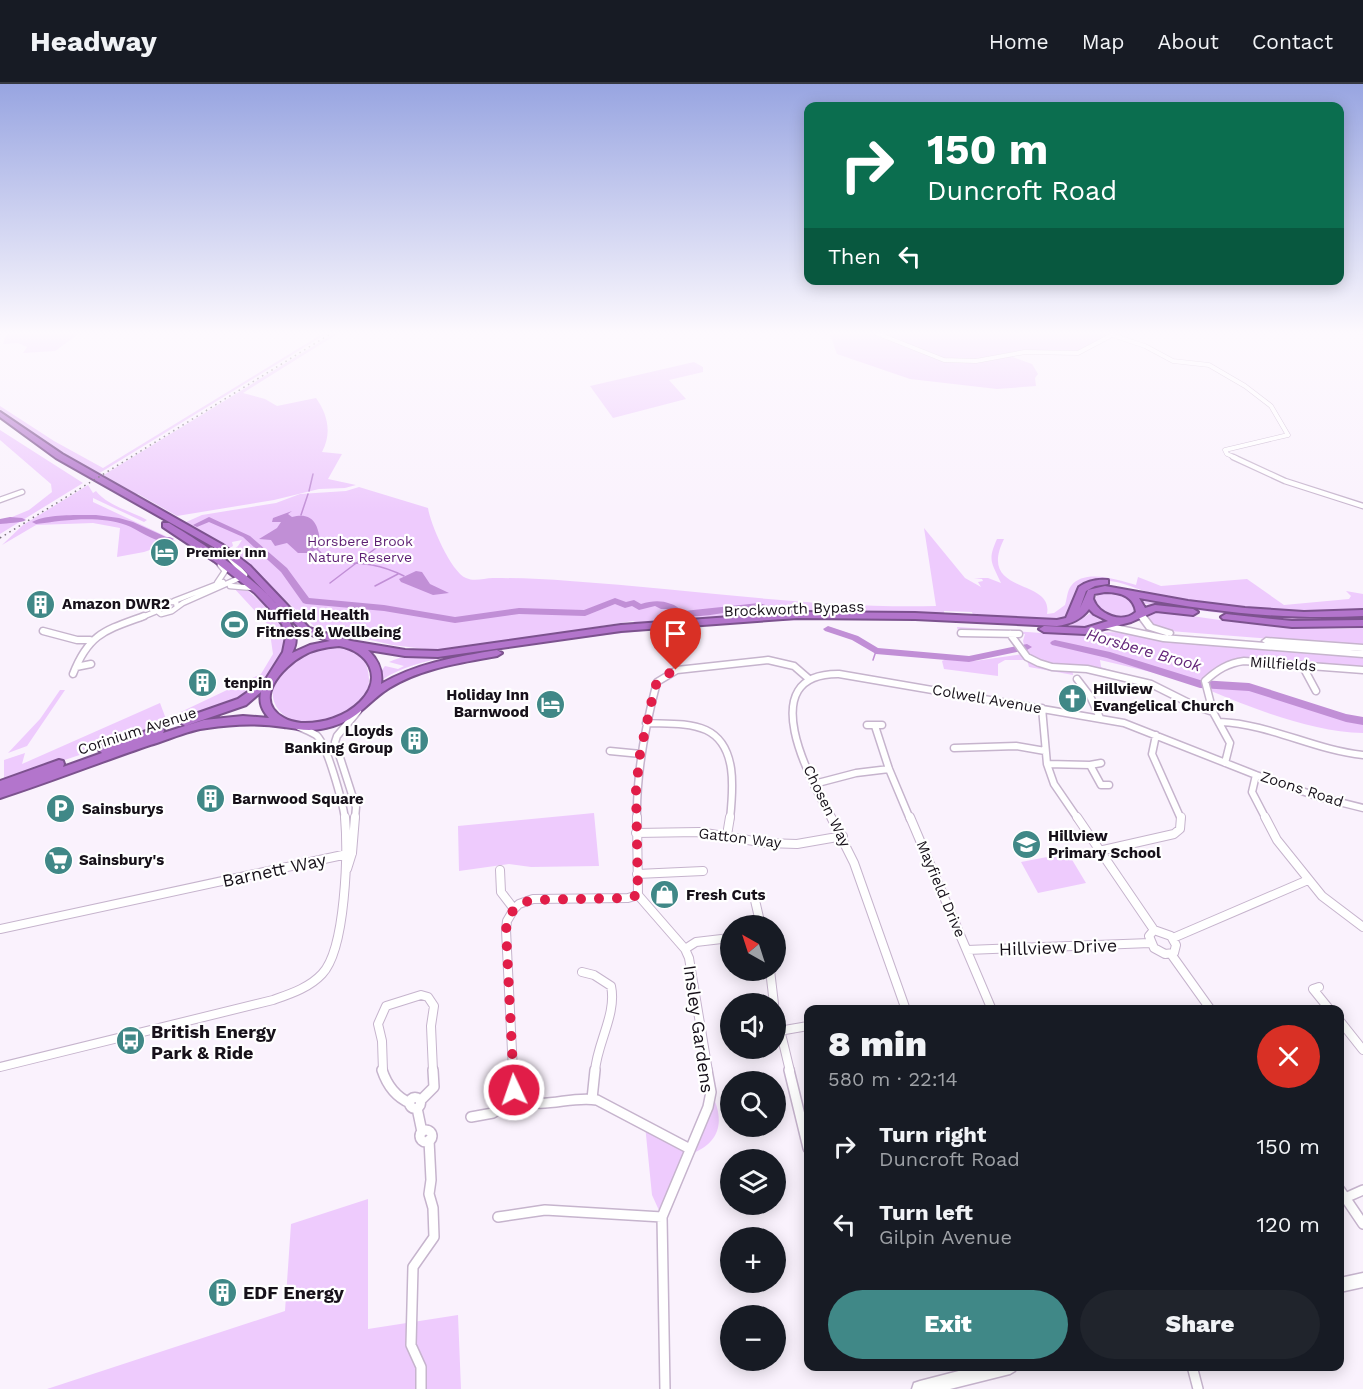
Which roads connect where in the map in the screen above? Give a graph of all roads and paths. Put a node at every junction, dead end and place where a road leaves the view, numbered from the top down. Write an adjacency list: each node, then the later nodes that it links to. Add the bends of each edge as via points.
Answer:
1 (1253, 392): 6 (street, via 1271,406 1288,435 1227,448 1227,454 1285,481)
2 (0, 414): 8 (highway, via 59,456 224,550)
3 (0, 423): 7 (highway, via 50,458)
4 (19, 491): 5 (street)
5 (0, 500)
6 (1363, 506)
7 (210, 553): 8 (highway); 9 (street, via 225,571)
8 (245, 576): 9 (street); 10 (street); 11 (highway); 30 (highway, via 306,630)
9 (213, 586): 14 (street)
10 (222, 587): 11 (street); 16 (street)
11 (253, 588): 37 (highway, via 291,634 288,652)
12 (1120, 591): 13 (highway, via 1097,589 1089,594); 15 (highway); 19 (highway, via 1135,598)
13 (1088, 600): 20 (highway, via 1099,614); 22 (highway, via 1081,613)
14 (173, 601): 16 (street); 17 (street, via 161,604)
15 (1180, 603): 18 (highway, via 1301,616); 22 (highway, via 1115,583 1095,583 1081,589 1075,611)
16 (177, 607): 17 (street, via 165,614)
17 (157, 611): 29 (street, via 106,629)
18 (1363, 613)
19 (1140, 614): 20 (highway, Brockworth Bypass); 21 (highway, via 1155,608 1281,623); 31 (street, via 1147,625 1163,633)
20 (1123, 621): 23 (highway, Brockworth Bypass); 28 (street)
21 (1363, 622)
22 (1061, 623): 30 (highway, Brockworth Bypass, via 797,615 638,626 438,654)
23 (1106, 626): 28 (street); 41 (highway, Brockworth Bypass, via 1070,631 848,621 668,630 555,644 423,667 393,680)
24 (43, 631): 29 (street)
25 (961, 633): 26 (street)
26 (1010, 634): 27 (street); 43 (street, via 1032,660 1150,684)
27 (1019, 634)
28 (1163, 638): 31 (street)
29 (90, 640): 34 (street, via 75,670)
30 (349, 644): 37 (highway, via 325,644 305,650); 41 (highway, via 365,650 372,659 375,685)
31 (1277, 644): 32 (street); 33 (street)
32 (1363, 648)
33 (1363, 654)
34 (90, 664)
35 (1302, 665): 36 (street, Millfields); 40 (street); 43 (street, Millfields, via 1235,662 1218,669 1206,685)
36 (1363, 670)
37 (272, 675): 47 (highway, via 264,703 272,715); 64 (highway, Corinium Avenue, via 251,696 228,709)
38 (809, 678): 42 (street, Colwell Avenue, via 828,673 903,682); 46 (street, via 794,666 768,660 676,670 657,682); 63 (street, Chosen Way, via 800,685 795,698 795,739)
39 (1077, 679): 44 (street)
40 (1318, 689)
41 (365, 702): 49 (highway, via 330,723); 72 (street, via 336,742 356,807)
42 (1041, 708): 44 (street, Colwell Avenue); 53 (street)
43 (1213, 712): 45 (street, Millfields)
44 (1100, 717): 50 (street, Colwell Avenue)
45 (1220, 722): 55 (street, via 1243,723 1340,755); 57 (street, Millfields, via 1230,743)
46 (646, 723): 54 (street); 69 (street, via 708,730 726,747 732,785)
47 (286, 724): 49 (highway); 66 (highway, Corinium Avenue, via 243,720 204,724)
48 (875, 725): 60 (street, Mayfield Drive)
49 (298, 727): 72 (street, via 322,742 344,809)
50 (1156, 735): 57 (street, Colwell Avenue); 71 (street, via 1152,754 1181,816 1180,829 1174,834)
51 (954, 748): 53 (street, via 1016,746)
52 (610, 751): 54 (street)
53 (1045, 751): 58 (street)
54 (640, 754): 68 (street)
55 (1363, 756)
56 (1101, 763): 59 (street)
57 (1225, 763): 61 (street, Colwell Avenue)
58 (1047, 764): 59 (street); 71 (street, via 1060,795)
59 (1090, 765): 65 (street)
60 (889, 769): 63 (street); 88 (street, Mayfield Drive)
61 (1242, 769): 62 (street, Zoons Road)
62 (1256, 775): 67 (street, Zoons Road); 76 (street, via 1252,792 1277,840)
63 (814, 784): 70 (street, Chosen Way)
64 (0, 785)
65 (1102, 785)
66 (0, 794)
67 (1362, 809)
68 (636, 833): 69 (street, Gatton Way); 75 (street)
69 (727, 835): 70 (street, Gatton Way, via 797,844)
70 (843, 836): 92 (street, Chosen Way)
71 (1099, 851): 83 (street)
72 (348, 854): 82 (street, Barnett Way); 101 (street, Barnett Way, via 333,958 303,990)
73 (500, 870): 79 (street, via 501,892)
74 (703, 871): 75 (street)
75 (637, 874): 77 (street)
76 (1308, 880): 81 (street, via 1322,896); 84 (street)
77 (638, 895): 79 (street, via 533,900); 87 (street, Insley Gardens)
78 (754, 896): 80 (street)
79 (514, 909): 102 (street, via 506,930)
80 (758, 915)
81 (1363, 927)
82 (0, 929)
83 (1154, 930): 84 (street); 86 (street, via 1149,934)
84 (1173, 938): 89 (street, via 1177,948)
85 (720, 939): 87 (street, via 696,942)
86 (1150, 943): 88 (street, Hillview Drive); 89 (street, via 1159,952)
87 (685, 948): 107 (street, Insley Gardens, via 711,1092)
88 (967, 950): 93 (street, Mayfield Drive)
89 (1171, 954): 94 (street)
90 (582, 972): 103 (street, via 611,986 614,999 596,1057)
91 (1314, 989): 95 (street)
92 (904, 1005)
93 (990, 1005)
94 (1207, 1005)
95 (1326, 1005)
96 (1344, 1026): 99 (street)
97 (804, 1027): 98 (street)
98 (786, 1030)
99 (1363, 1050)
100 (786, 1059): 106 (street)
101 (0, 1067)
102 (517, 1098): 103 (street, via 544,1105); 105 (street, via 493,1113)
103 (592, 1099): 107 (street)
104 (416, 1104): 104 (street, via 434,1087 434,1006 428,997 421,996 386,1006 378,1024 383,1034 383,1078 401,1100); 119 (street, via 426,1136 434,1237 413,1267 411,1345 421,1367)
105 (471, 1117)
106 (804, 1132)
107 (690, 1149): 112 (street, Insley Gardens)
108 (1363, 1190): 109 (street)
109 (1344, 1194)
110 (1344, 1197): 113 (street)
111 (498, 1217): 112 (street, via 545,1210)
112 (662, 1217): 120 (street, Insley Gardens)
113 (1363, 1224)
114 (1363, 1280): 115 (street)
115 (1344, 1284)
116 (994, 1371): 118 (street)
117 (1193, 1371): 122 (street)
118 (943, 1387): 121 (street)
119 (421, 1389)
120 (665, 1389)
121 (920, 1389)
122 (1198, 1389)

